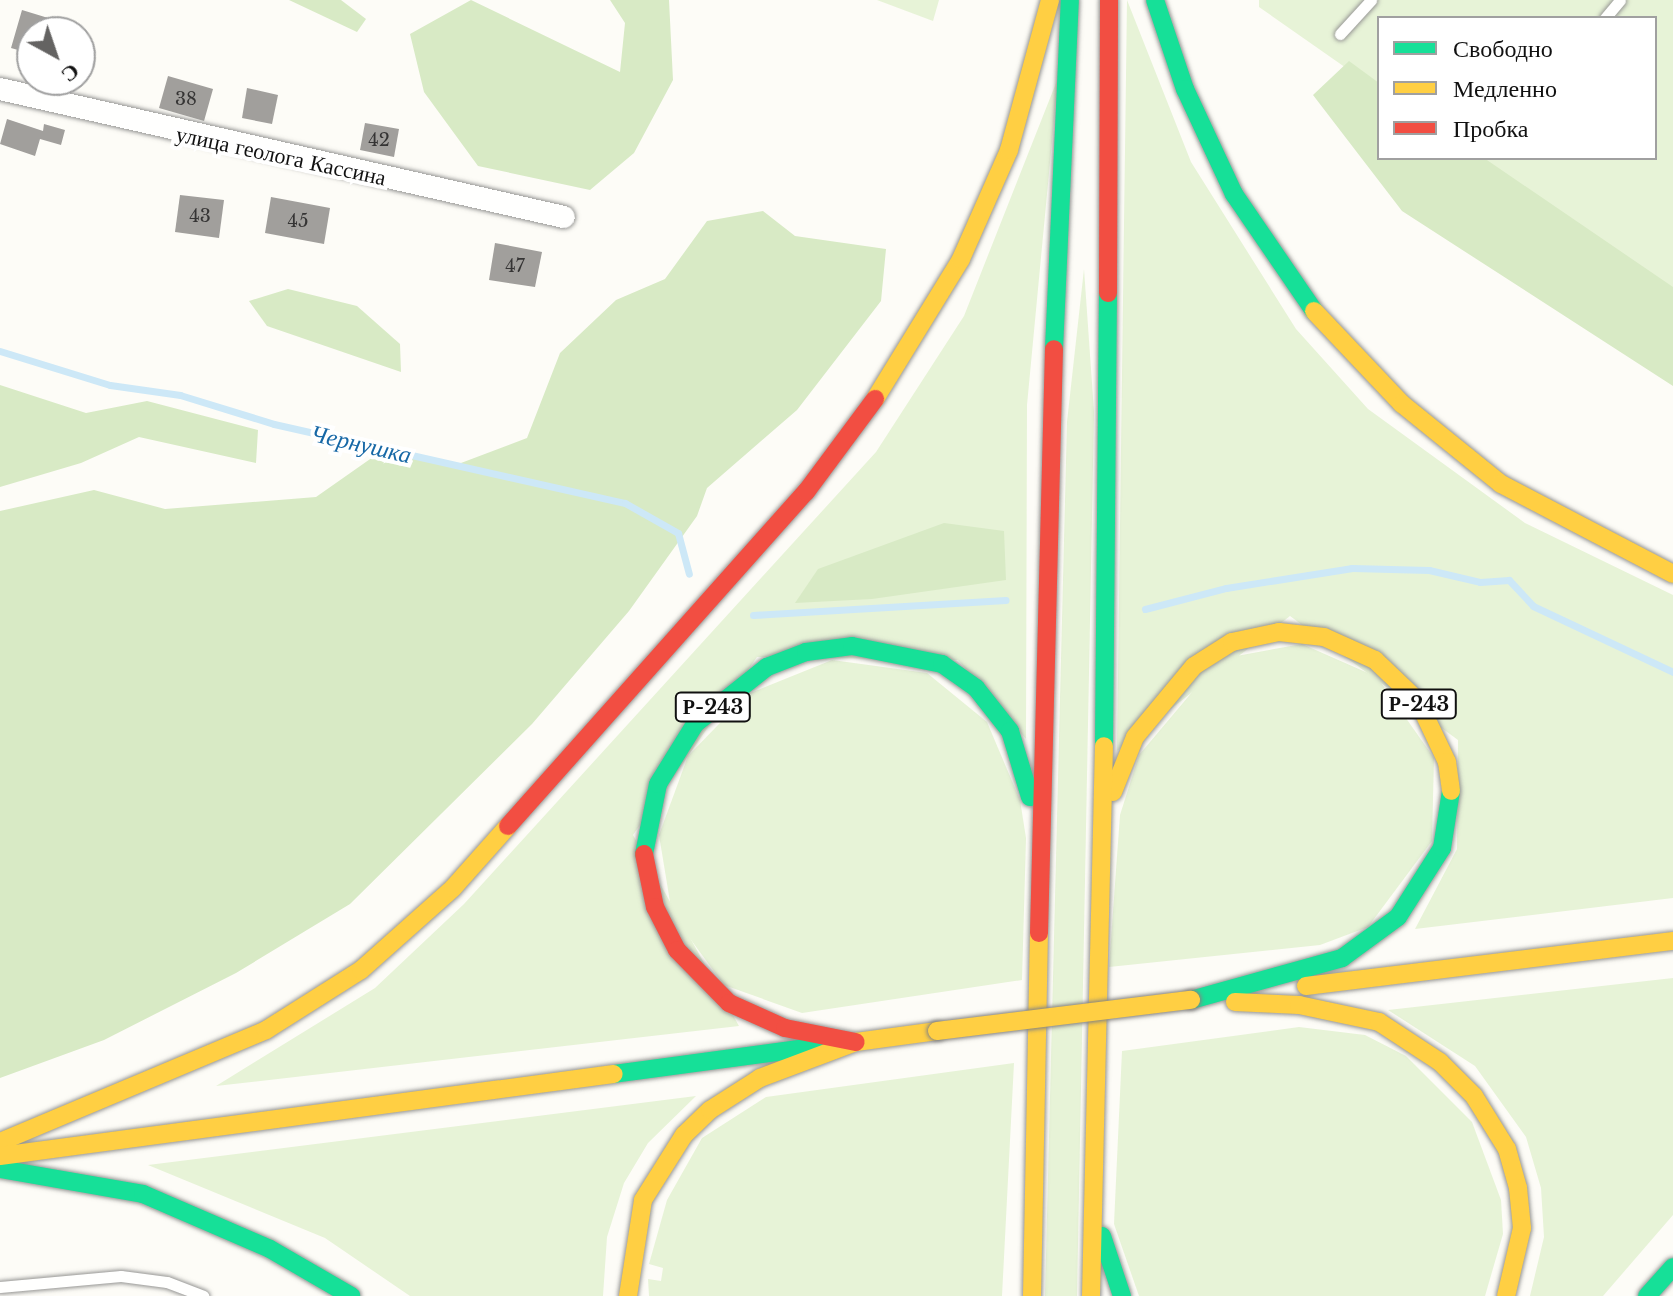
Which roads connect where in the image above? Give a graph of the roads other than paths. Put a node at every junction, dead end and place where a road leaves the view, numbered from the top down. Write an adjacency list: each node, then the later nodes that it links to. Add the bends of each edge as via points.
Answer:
1 (1050, 0): 17 (main road, Р-243, via 1009,150 961,259 899,367 806,492 464,877 361,970 266,1030)
2 (1070, 0): 13 (main road, Р-243, via 1048,491)
3 (1109, 0): 12 (main road, Р-243)
4 (1155, 0): 11 (main road, via 1185,89 1234,194 1311,307 1353,354 1402,404 1501,484)
5 (1371, 0): 8 (lane)
6 (1620, 0): 7 (lane)
7 (1607, 16)
8 (1340, 34)
9 (0, 89): 10 (street, улица геолога Кассина)
10 (564, 217)
11 (1673, 574)
12 (1102, 843): 15 (main road, Р-243, via 1115,779 1135,737 1171,687 1232,642 1300,632 1349,645 1399,679 1429,718 1452,798 1442,848 1408,906 1369,942 1342,958); 20 (main road, Р-243)
13 (1042, 861): 16 (main road, Р-243, via 1023,761 1010,731 976,688 942,664 901,651 852,646 806,652 767,667 695,724 658,784 646,824 644,859 655,907 677,950 729,1003 785,1028); 21 (main road, Р-243)
14 (1673, 941): 15 (main road, Р-243)
15 (1191, 1000): 16 (main road, Р-243, bridge); 31 (main road, Р-243, via 1345,1013 1379,1022 1440,1062 1487,1114 1511,1162 1522,1228)
16 (856, 1042): 18 (main road, Р-243); 26 (main road, Р-243, via 760,1078 684,1135 643,1200)
17 (0, 1142)
18 (0, 1156)
19 (0, 1169): 25 (main road, via 79,1178 143,1194 270,1249)
20 (1092, 1189): 29 (main road, Р-243); 30 (main road, Р-243, via 1107,1263)
21 (1034, 1206): 27 (main road, Р-243); 28 (main road, Р-243)
22 (1673, 1267): 32 (main road)
23 (0, 1287): 24 (lane, via 121,1276 167,1282)
24 (203, 1296)
25 (351, 1296)
26 (628, 1296)
27 (1019, 1296)
28 (1032, 1296)
29 (1091, 1296)
30 (1122, 1296)
31 (1506, 1296)
32 (1647, 1296)

